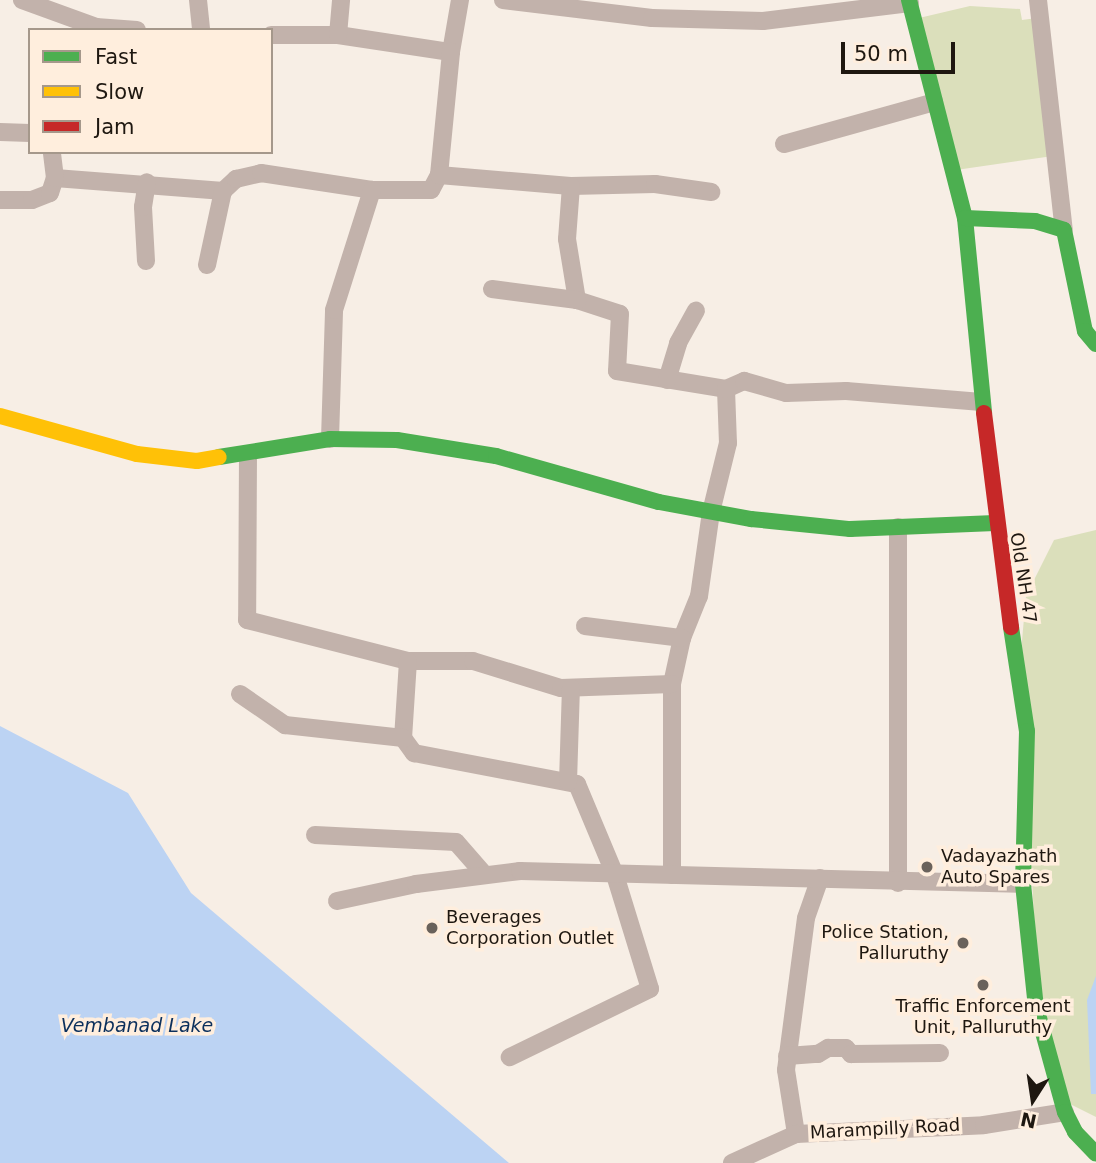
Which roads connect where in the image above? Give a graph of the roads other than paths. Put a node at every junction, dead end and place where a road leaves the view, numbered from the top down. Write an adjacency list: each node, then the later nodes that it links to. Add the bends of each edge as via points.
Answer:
1 (22, 0): 9 (street)
2 (198, 0): 11 (street)
3 (341, 0): 13 (street)
4 (460, 0): 14 (street)
5 (503, 0): 8 (street)
6 (1038, 0): 29 (street)
7 (909, 1): 8 (street, via 763,21 652,18); 15 (main road, Old NH 47)
8 (585, 5)
9 (63, 7): 10 (street, via 96,27)
10 (110, 28)
11 (201, 28)
12 (273, 35): 13 (street)
13 (338, 35): 14 (street)
14 (451, 52): 20 (street)
15 (934, 102): 18 (street); 28 (main road, Old NH 47)
16 (0, 132): 17 (street)
17 (28, 133)
18 (785, 144)
19 (52, 154): 21 (street)
20 (439, 175): 23 (street); 24 (street, via 431,190)
21 (55, 178): 22 (street); 27 (street, via 50,193 32,200)
22 (147, 183): 25 (street); 30 (street, via 143,207)
23 (571, 186): 26 (street, via 656,184); 33 (street, via 567,239)
24 (372, 190): 25 (street, via 261,173 236,179); 40 (street, via 334,310)
25 (223, 191): 31 (street)
26 (711, 192)
27 (0, 200)
28 (965, 218): 29 (main road, via 1035,221); 38 (main road, Old NH 47)
29 (1064, 230): 35 (main road, via 1084,331)
30 (146, 261)
31 (207, 265)
32 (492, 289): 33 (street)
33 (577, 300): 36 (street, via 620,314 617,371)
34 (696, 311): 36 (street, via 678,343)
35 (1096, 344)
36 (667, 380): 37 (street)
37 (726, 389): 38 (street, via 744,382 786,393 846,391); 42 (street, via 728,443)
38 (982, 402): 43 (main road, Old NH 47)
39 (0, 416): 41 (main road, via 137,454 197,461)
40 (330, 439): 41 (main road); 42 (main road, via 397,440 496,457)
41 (248, 454): 47 (street, via 247,620)
42 (711, 512): 44 (main road, via 850,529); 46 (street, via 699,596)
43 (995, 523): 44 (main road); 59 (main road, Old NH 47, via 1027,731)
44 (898, 527): 58 (street)
45 (585, 626): 46 (street)
46 (682, 638): 48 (street)
47 (408, 661): 49 (street, via 473,661); 51 (street)
48 (672, 684): 49 (street); 56 (street)
49 (571, 688): 52 (street)
50 (240, 694): 51 (street, via 285,725)
51 (403, 738): 52 (street, via 414,753)
52 (568, 782): 55 (street, via 577,784)
53 (315, 835): 54 (street, via 456,842)
54 (484, 874): 55 (street); 60 (street)
55 (615, 875): 56 (street); 63 (street, via 650,989)
56 (672, 875): 57 (street)
57 (820, 878): 58 (street); 62 (street, Marampilly Road, via 806,918)
58 (898, 883): 59 (street)
59 (1023, 884): 64 (main road, Old NH 47, via 1036,1007)
60 (337, 901)
61 (940, 1053): 62 (street, via 851,1054 846,1048)
62 (788, 1056): 65 (street, Marampilly Road)
63 (510, 1057)
64 (1065, 1112): 65 (street, Marampilly Road, via 984,1125); 66 (main road, Old NH 47, via 1075,1132)
65 (796, 1134): 67 (street)
66 (1096, 1154)
67 (732, 1163)

